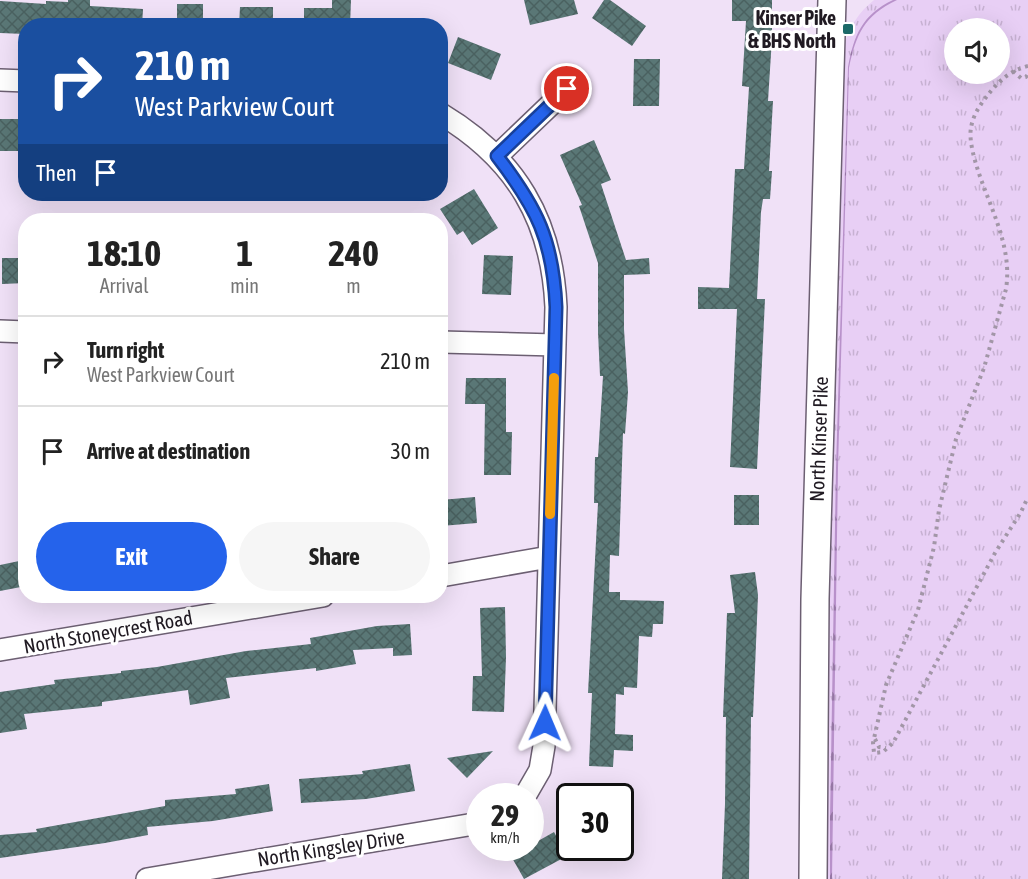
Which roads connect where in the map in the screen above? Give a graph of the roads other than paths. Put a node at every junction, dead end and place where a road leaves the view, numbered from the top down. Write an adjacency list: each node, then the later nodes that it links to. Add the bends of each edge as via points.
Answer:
1 (832, 0): 18 (street, North Kinser Pike, via 815,599)
2 (0, 80): 3 (street)
3 (18, 81)
4 (567, 89): 6 (street)
5 (448, 118): 6 (street)
6 (497, 156): 10 (street, via 527,196 546,241 555,285)
7 (0, 331): 8 (street)
8 (18, 332)
9 (448, 342): 10 (street)
10 (555, 345): 11 (street)
11 (549, 557): 12 (street); 15 (street, via 544,746 540,770)
12 (448, 575)
13 (281, 603): 14 (street, North Stoneycrest Road)
14 (0, 650)
15 (532, 783)
16 (466, 825): 17 (street, North Kingsley Drive)
17 (147, 879)
18 (813, 879)

